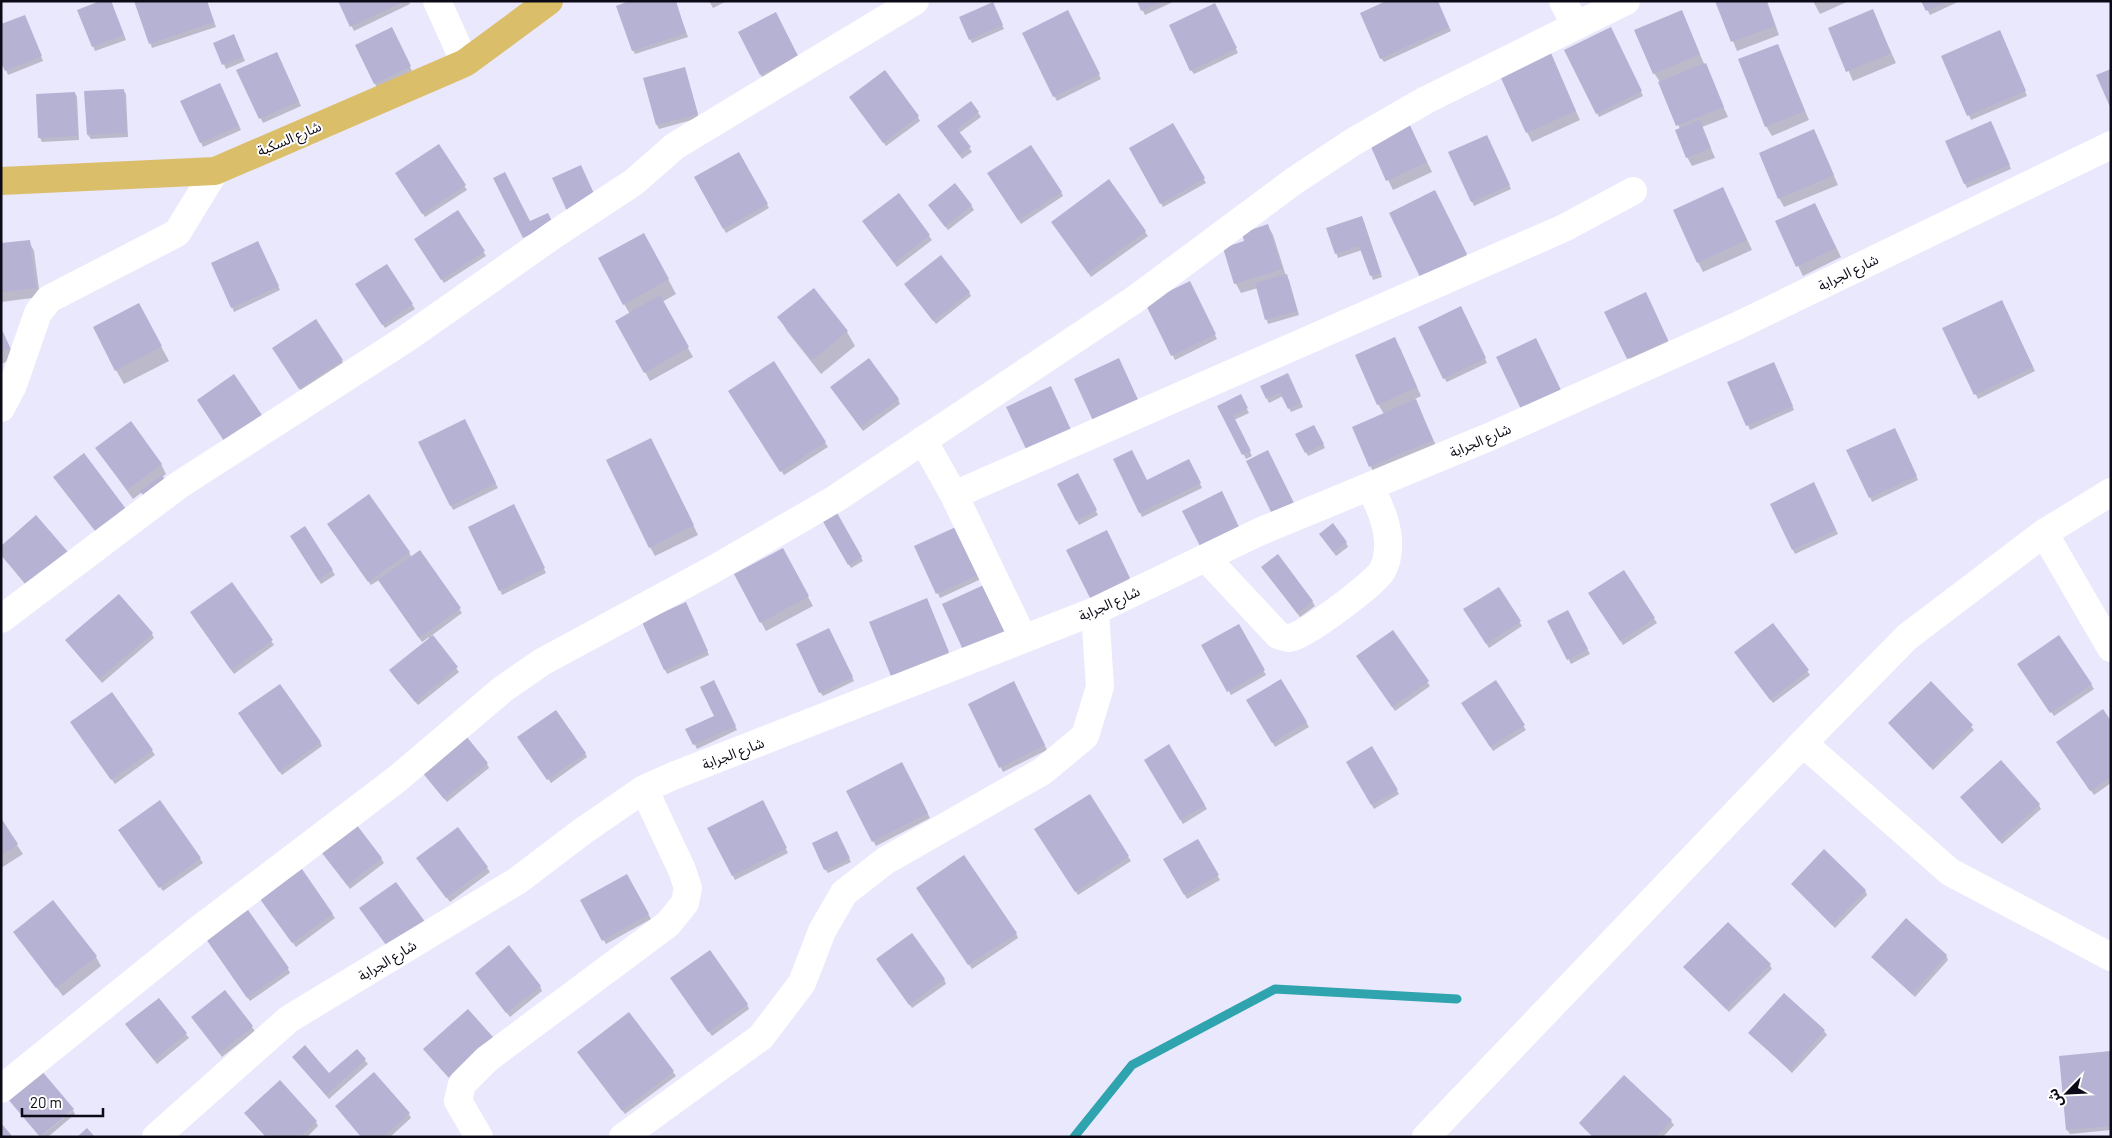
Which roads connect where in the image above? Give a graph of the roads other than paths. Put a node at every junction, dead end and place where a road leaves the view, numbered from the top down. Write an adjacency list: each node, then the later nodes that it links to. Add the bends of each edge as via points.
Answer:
1 (437, 1): 7 (street)
2 (549, 1): 7 (main road, شارع السكبة)
3 (915, 1): 20 (street, via 675,146 634,182 407,338 179,485)
4 (1563, 1): 6 (street)
5 (1626, 1): 6 (street)
6 (1575, 25): 13 (street, via 1426,100 1353,142 1294,181 1134,300)
7 (465, 62): 9 (main road, شارع السكبة)
8 (2111, 145): 14 (street, شارع الجرابة, via 1737,326)
9 (215, 170): 10 (main road, شارع السكبة); 12 (street, via 178,233 49,299 38,313)
10 (1, 181)
11 (1633, 191): 16 (street, via 1564,228)
12 (1, 408)
13 (923, 440): 16 (street); 26 (street, via 827,504 706,574 542,662 511,683 397,779 198,930)
14 (1370, 486): 18 (street, شارع الجرابة, via 1259,532); 18 (street, via 1383,513 1387,537 1388,556 1382,572 1328,618 1306,631 1289,638 1278,635)
15 (2111, 492): 17 (street)
16 (954, 495): 21 (street)
17 (2044, 533): 22 (street); 23 (street, via 1907,637)
18 (1206, 558): 19 (street, شارع الجرابة)
19 (1095, 611): 21 (street, شارع الجرابة); 29 (street, via 1100,687 1085,736 1043,772 885,861 844,893 822,931 802,983 761,1036)
20 (1, 619)
21 (1023, 638): 24 (street, شارع الجرابة)
22 (2111, 648)
23 (1803, 743): 25 (street, via 1950,872); 30 (street)
24 (644, 789): 27 (street, شارع الجرابة, via 517,881 289,1019); 28 (street, via 682,870 688,888 685,904 668,924 487,1059 462,1084 458,1101)
25 (2111, 957)
26 (1, 1090)
27 (156, 1137)
28 (479, 1137)
29 (623, 1137)
30 (1426, 1137)

